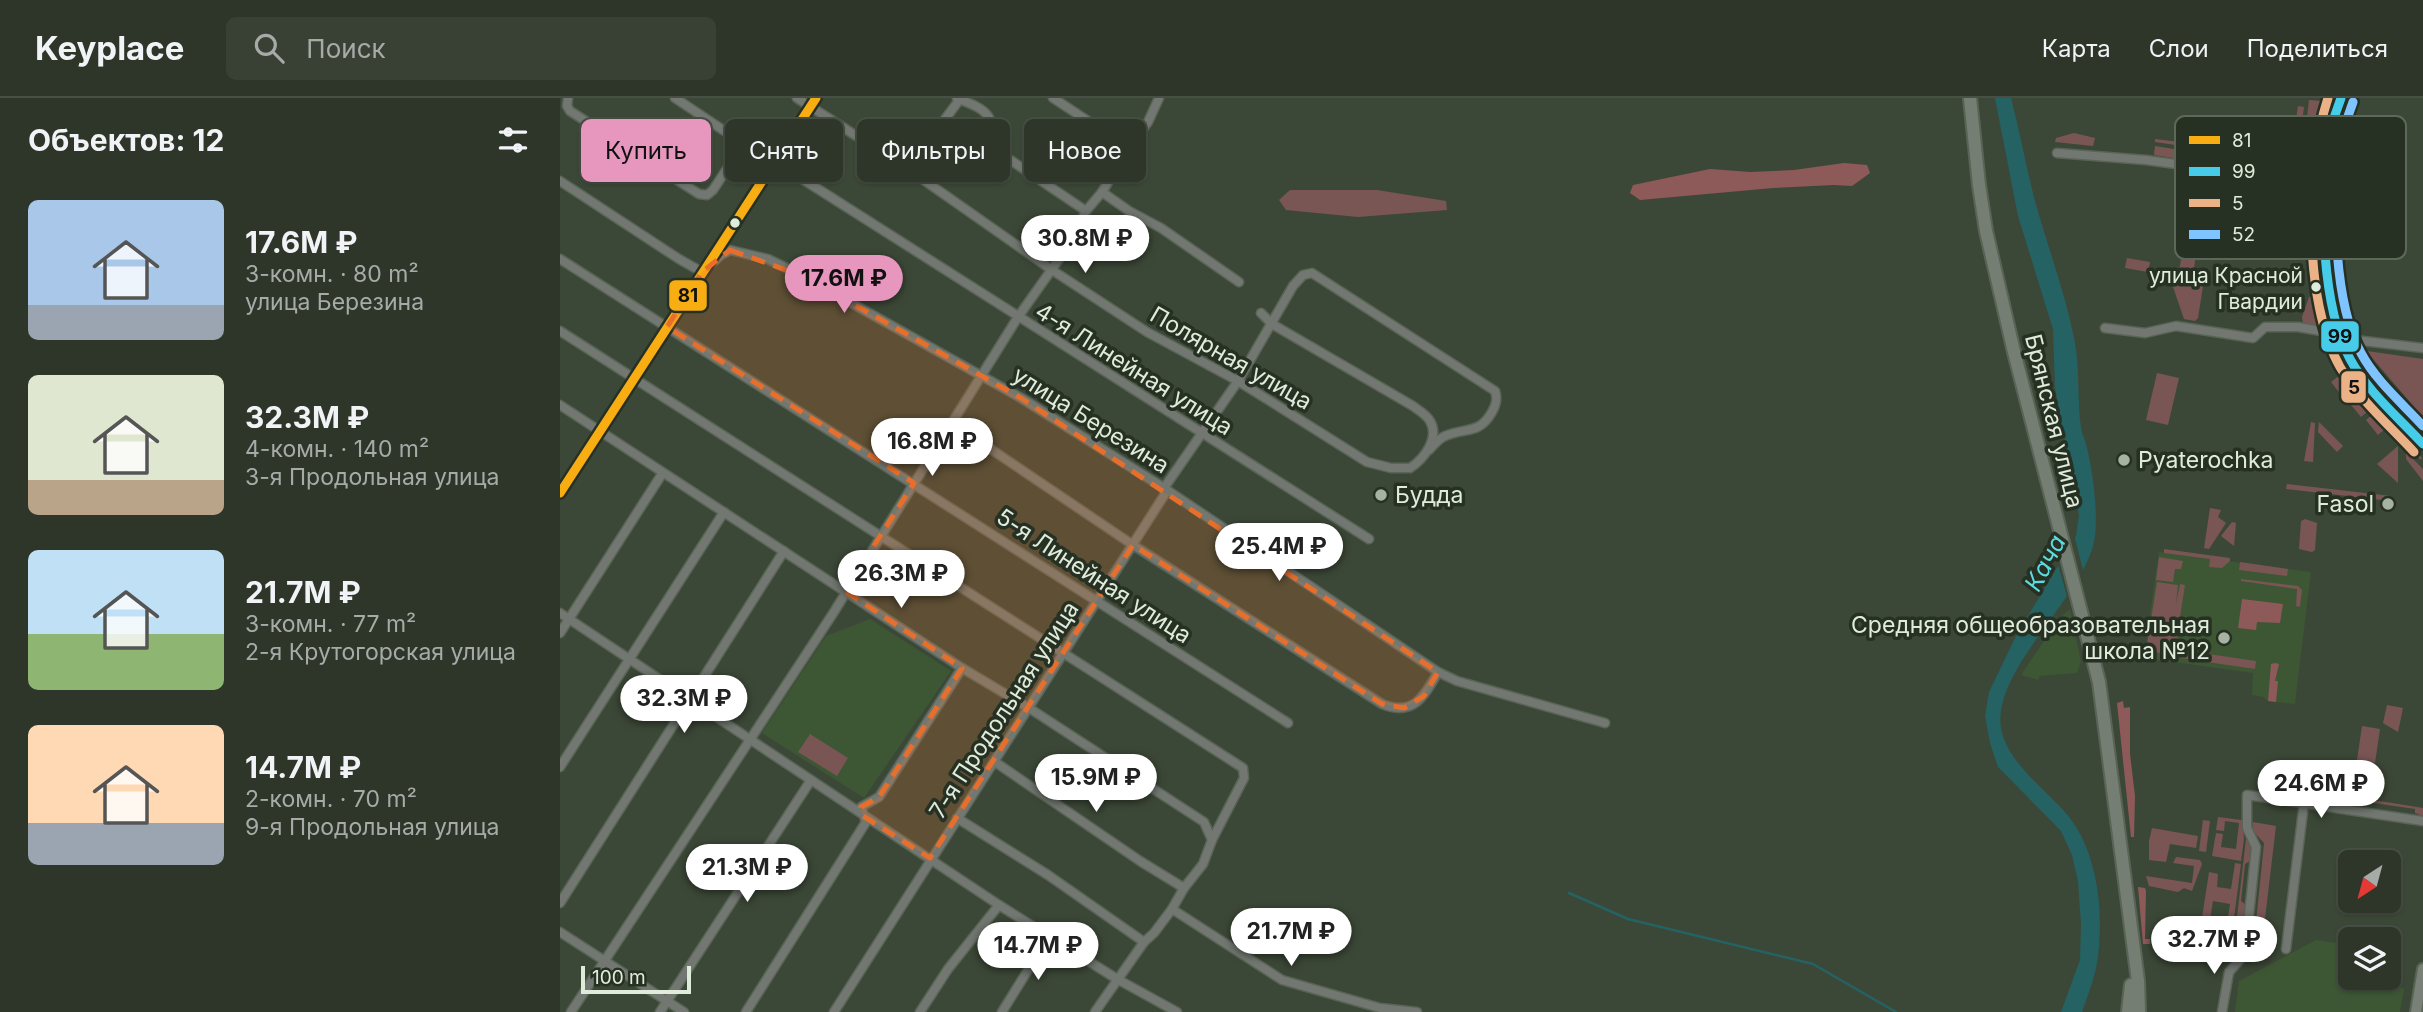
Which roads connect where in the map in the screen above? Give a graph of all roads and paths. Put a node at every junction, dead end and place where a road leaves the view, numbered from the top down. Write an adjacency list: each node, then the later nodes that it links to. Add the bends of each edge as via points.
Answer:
1 (568, 98): 2 (street, via 570,110 698,194 707,195 740,149 739,144)
2 (675, 98)
3 (797, 98): 12 (street, Полярная улица)
4 (816, 98): 12 (street)
5 (982, 98): 13 (street)
6 (1053, 98): 16 (street)
7 (1159, 98): 17 (street)
8 (1970, 98): 90 (highway, Брянская улица, via 1986,231 2102,698)
9 (2328, 98): 11 (street)
10 (958, 99): 13 (street); 15 (street)
11 (2340, 100)
12 (811, 107): 14 (street); 18 (street, Полярная улица)
13 (976, 107): 27 (street, via 990,118 992,140 1000,153)
14 (803, 119)
15 (944, 119)
16 (1085, 119)
17 (1146, 125)
18 (857, 136)
19 (2057, 153): 20 (street)
20 (2175, 164)
21 (560, 181): 31 (street)
22 (760, 182): 31 (street)
23 (807, 182): 34 (street, 4-я Линейная улица)
24 (927, 182): 30 (street, Полярная улица)
25 (1108, 182): 26 (street)
26 (1102, 192): 27 (street); 32 (street)
27 (1086, 211): 30 (street)
28 (560, 259): 36 (street, 5-я Линейная улица)
29 (2328, 259): 39 (street)
30 (1052, 270): 34 (street); 43 (street, Полярная улица, via 1147,332)
31 (702, 272): 36 (street); 41 (street, улица Березина, via 730,250 768,260)
32 (1240, 282)
33 (1261, 313): 35 (street)
34 (1018, 317): 41 (street); 47 (street, 4-я Линейная улица)
35 (1272, 324): 43 (street, 7-я Продольная улица); 49 (street, via 1425,415 1433,430); 49 (street, 7-я Продольная улица, via 1296,281 1312,273 1495,391 1496,406 1483,425 1445,436)
36 (667, 327): 42 (street); 51 (street, 5-я Линейная улица)
37 (2105, 328): 39 (street, via 2146,334 2176,326 2253,338 2264,327)
38 (560, 331): 42 (street)
39 (2339, 334): 40 (street); 48 (street, via 2357,371)
40 (2423, 348)
41 (982, 376): 45 (street); 52 (street, улица Березина)
42 (633, 380): 46 (street); 55 (street)
43 (1238, 381): 47 (street, 7-я Продольная улица); 49 (street, Полярная улица, via 1367,462 1410,468)
44 (560, 405): 46 (street)
45 (952, 423): 51 (street); 57 (street)
46 (600, 431): 50 (street); 53 (street)
47 (1203, 435): 52 (street, 7-я Продольная улица); 56 (street, 4-я Линейная улица)
48 (2423, 444)
49 (1429, 450)
50 (662, 474): 54 (street); 62 (street)
51 (914, 483): 55 (street); 60 (street, 5-я Линейная улица)
52 (1164, 488): 57 (street, 7-я Продольная улица, via 1165,494); 67 (street, улица Березина)
53 (560, 491)
54 (723, 512): 58 (street); 65 (street)
55 (879, 537): 59 (street); 64 (street)
56 (1369, 539)
57 (1133, 545): 60 (street, 7-я Продольная улица); 67 (street, via 1392,708 1420,700)
58 (784, 551): 59 (street); 68 (street)
59 (845, 591): 66 (street); 72 (street)
60 (1097, 601): 64 (street, 7-я Продольная улица); 70 (street, 5-я Линейная улица)
61 (560, 613): 62 (street)
62 (569, 620): 63 (street); 65 (street)
63 (560, 634)
64 (1062, 654): 69 (street, 7-я Продольная улица); 80 (street, via 1245,771)
65 (629, 658): 68 (street); 74 (street)
66 (962, 668): 69 (street); 77 (street, via 879,797 861,807)
67 (1438, 672): 71 (street, улица Березина)
68 (690, 699): 72 (street); 83 (street)
69 (1029, 708): 73 (street, 7-я Продольная улица); 80 (street, via 1204,822)
70 (1287, 723)
71 (1605, 723)
72 (751, 739): 75 (street); 91 (street)
73 (995, 762): 78 (street, 7-я Продольная улица); 82 (street)
74 (560, 767)
75 (811, 780): 77 (street); 94 (street)
76 (2304, 803): 79 (street); 89 (street); 107 (street, via 2247,795 2247,828 2256,848 2245,954 2230,972)
77 (863, 816): 81 (street); 98 (street, via 866,822)
78 (957, 818): 81 (street, 7-я Продольная улица); 88 (street)
79 (2423, 821)
80 (1212, 840): 82 (street, via 1203,864)
81 (930, 858): 84 (street); 99 (street, 7-я Продольная улица)
82 (1184, 888): 85 (street)
83 (560, 902)
84 (999, 905): 87 (street); 100 (street)
85 (1172, 909): 88 (street); 104 (street, via 1282,980 1380,1008)
86 (560, 932): 91 (street)
87 (1049, 936): 93 (street); 101 (street)
88 (1144, 942): 93 (street)
89 (2286, 948)
90 (2133, 960): 105 (highway, Брянская улица); 106 (highway, Брянская улица)
91 (605, 961): 94 (street); 95 (street)
92 (2423, 969): 108 (main road)
93 (1117, 979): 102 (street); 103 (street)
94 (667, 1001): 96 (street); 97 (street)
95 (571, 1012)
96 (660, 1012)
97 (684, 1012)
98 (746, 1012)
99 (834, 1012)
100 (920, 1012)
101 (1002, 1012)
102 (1095, 1012)
103 (1177, 1012)
104 (1417, 1012)
105 (2128, 1012)
106 (2139, 1012)
107 (2222, 1012)
108 (2416, 1012)

